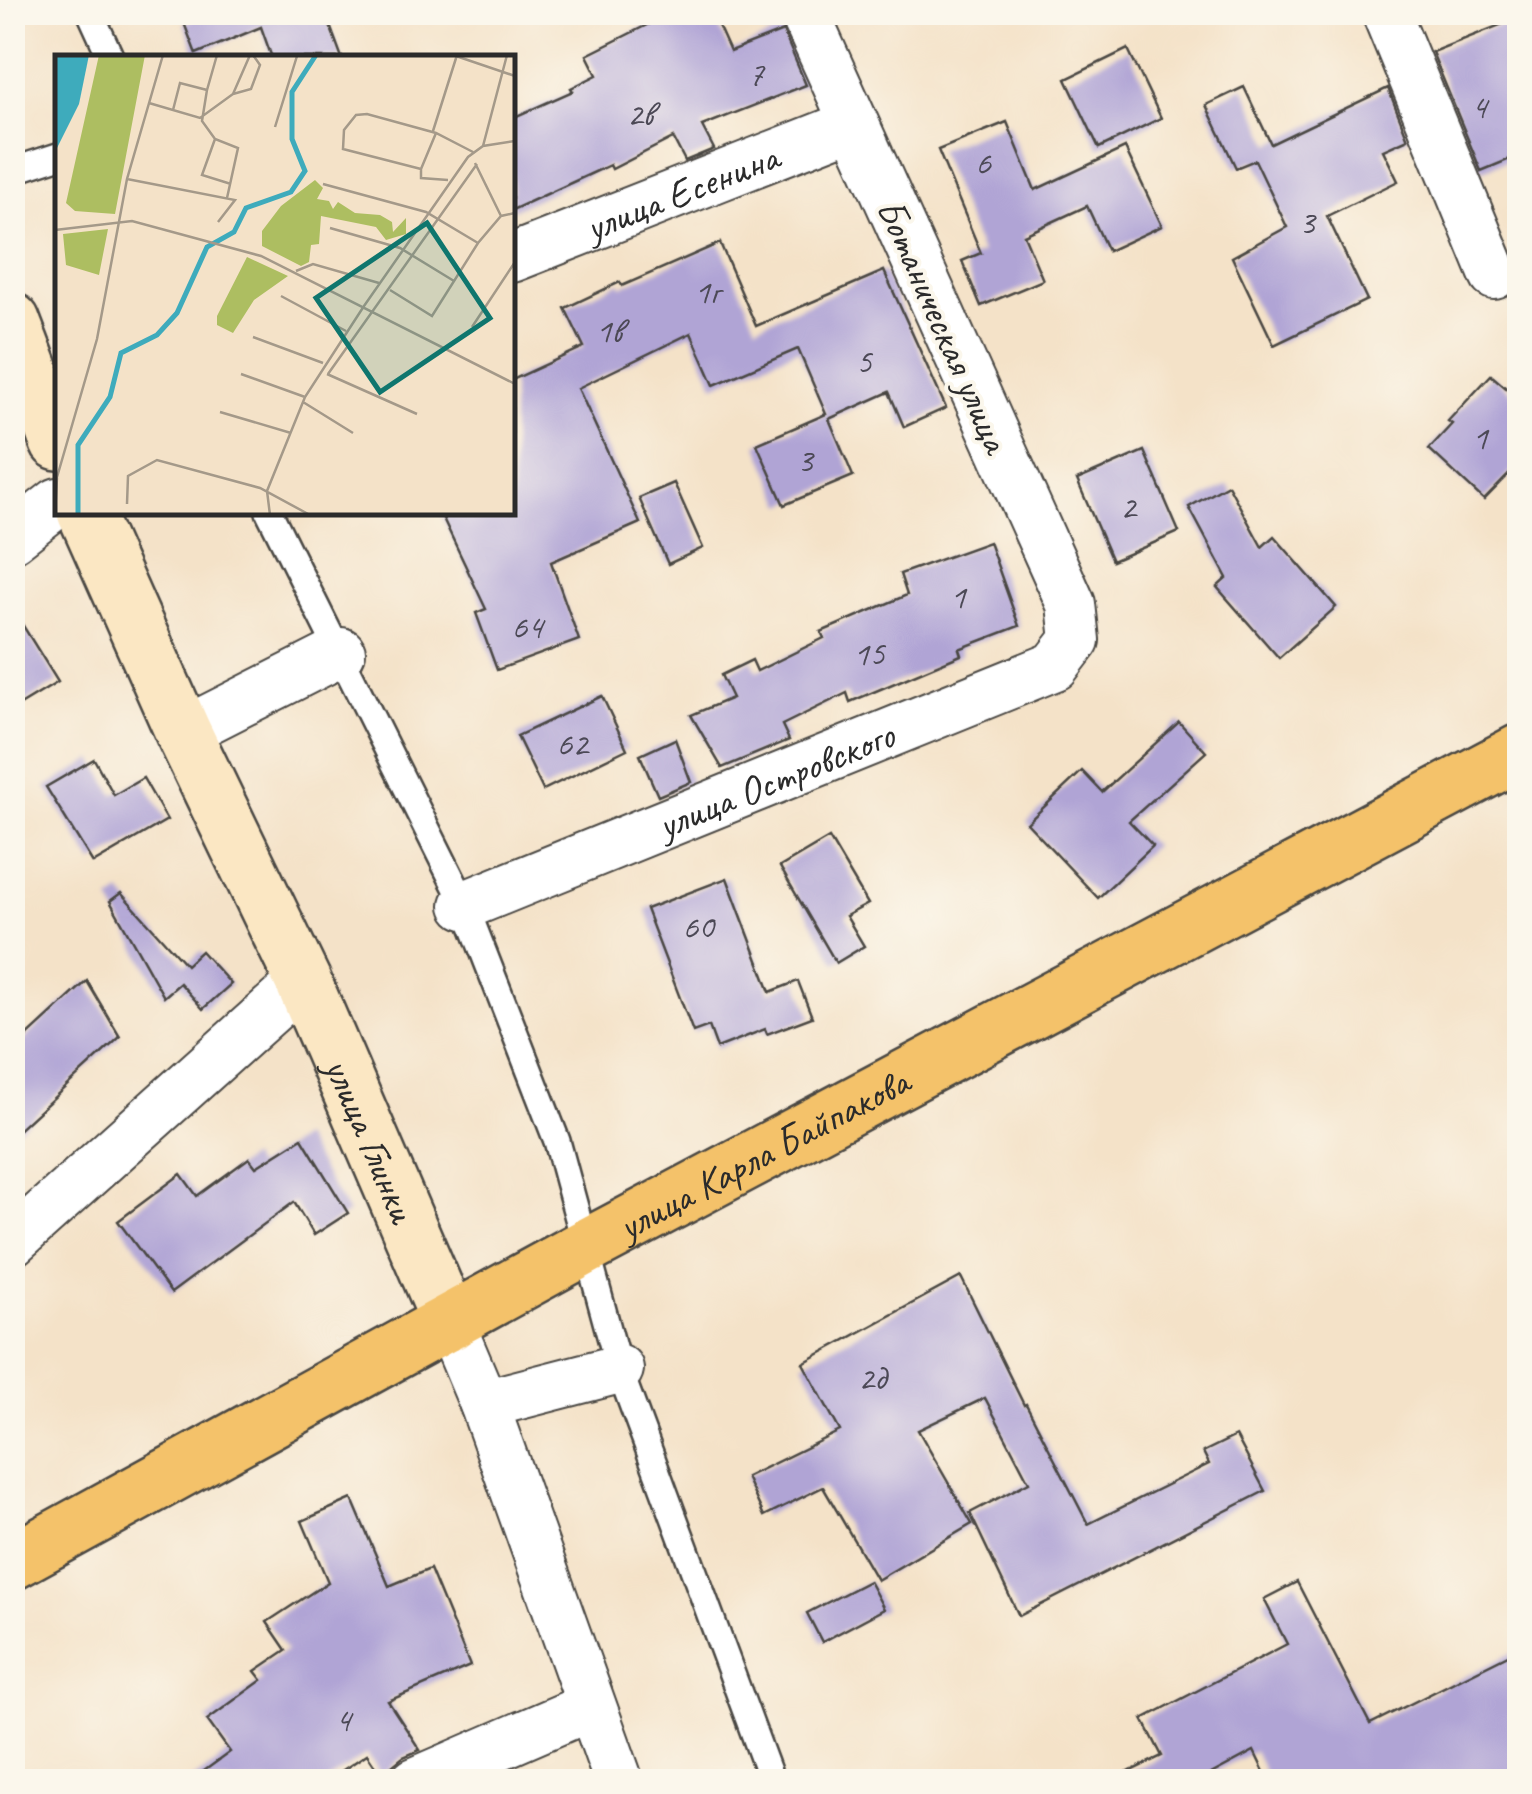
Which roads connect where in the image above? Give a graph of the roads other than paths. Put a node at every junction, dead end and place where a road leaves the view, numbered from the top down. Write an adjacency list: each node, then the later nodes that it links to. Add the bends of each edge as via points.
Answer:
1 (90, 12): 4 (lane)
2 (804, 12): 5 (street, Ботаническая улица)
3 (1386, 12): 9 (street)
4 (110, 55)
5 (853, 124): 8 (street, улица Есенина); 16 (street, Ботаническая улица, via 1071,604)
6 (55, 157): 7 (lane)
7 (12, 171)
8 (515, 257)
9 (1494, 275)
10 (12, 322): 11 (main road)
11 (55, 434)
12 (55, 504): 15 (street)
13 (87, 515): 18 (main road, улица Глинки)
14 (271, 515): 17 (lane)
15 (12, 538)
16 (1075, 640): 20 (street, улица Островского, via 1055,666)
17 (340, 652): 18 (street); 20 (lane)
18 (183, 732): 21 (main road, улица Глинки)
19 (1520, 752): 23 (main road, улица Карла Байпакова)
20 (465, 905): 23 (lane, via 557,1141)
21 (303, 981): 22 (street); 24 (main road, улица Глинки)
22 (12, 1242)
23 (586, 1247): 24 (main road, улица Карла Байпакова); 25 (lane)
24 (450, 1323): 26 (street, улица Глинки); 27 (main road, улица Карла Байпакова)
25 (619, 1369): 26 (street); 31 (lane)
26 (484, 1404): 28 (street, улица Глинки)
27 (12, 1562)
28 (591, 1706): 29 (street); 30 (street, улица Глинки)
29 (415, 1782)
30 (619, 1782)
31 (772, 1782)

